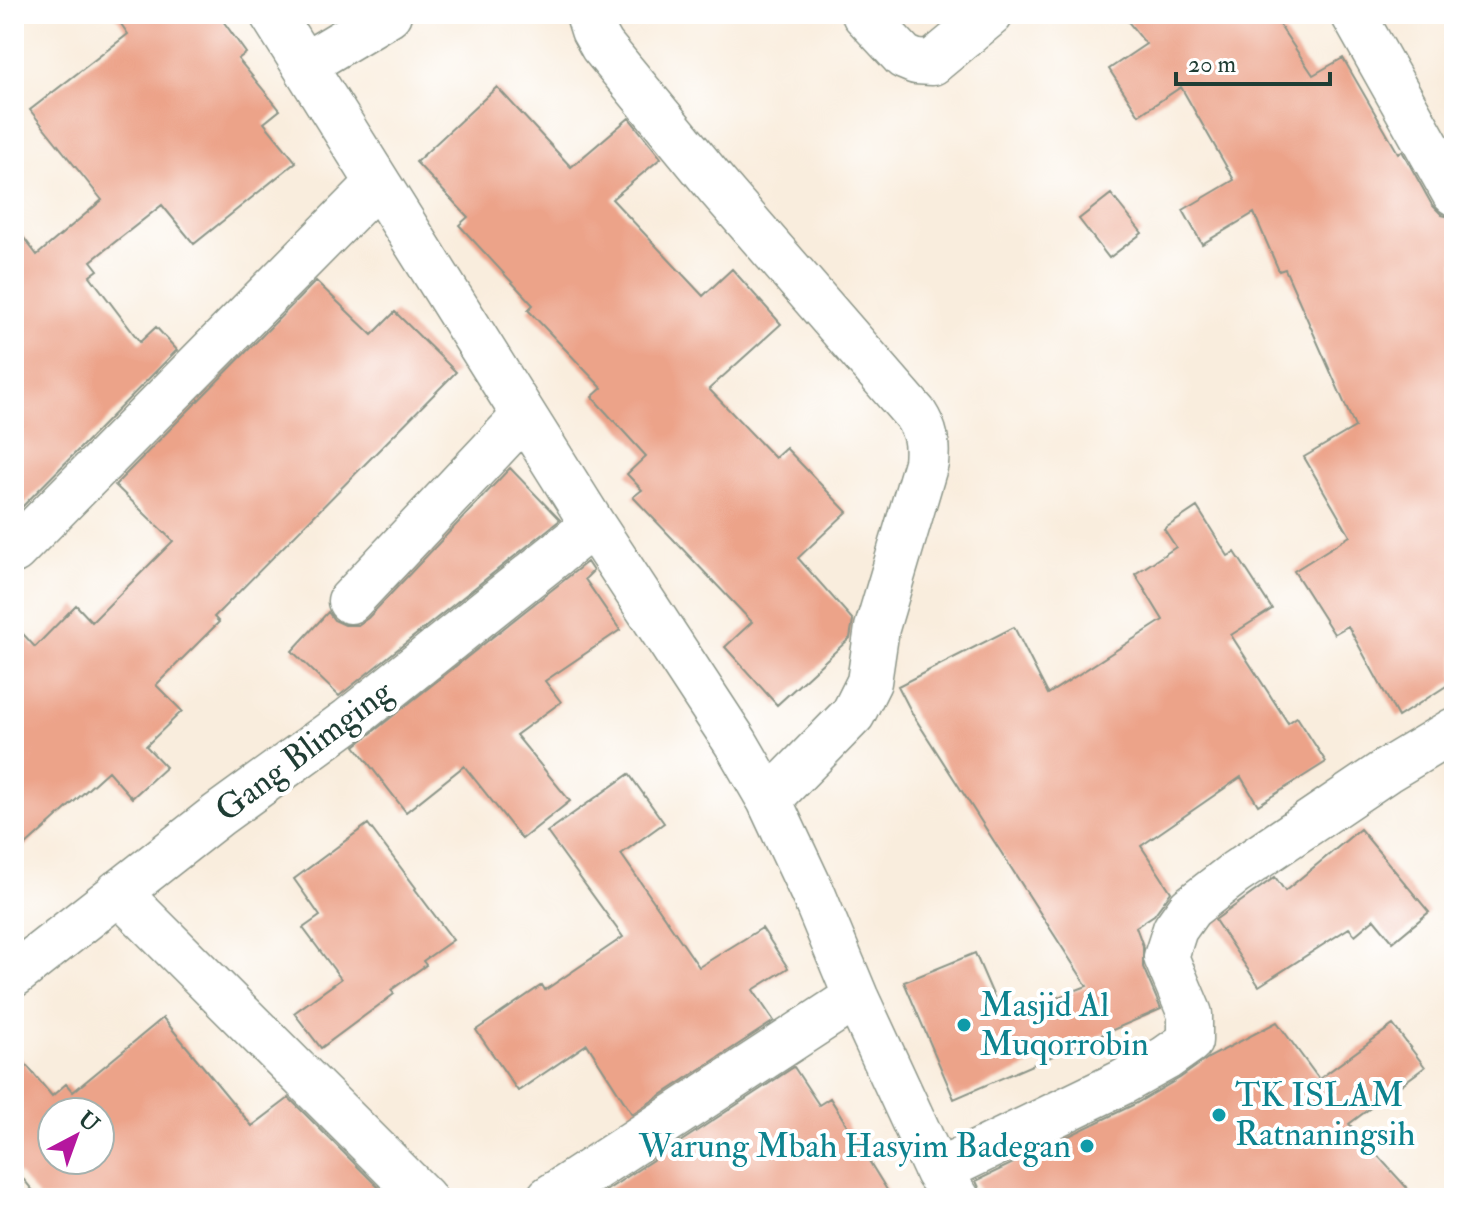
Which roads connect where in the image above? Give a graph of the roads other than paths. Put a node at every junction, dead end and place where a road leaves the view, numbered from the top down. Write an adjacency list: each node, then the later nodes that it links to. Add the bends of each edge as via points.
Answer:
1 (272, 14): 7 (street)
2 (389, 14): 7 (street)
3 (588, 14): 15 (street, via 602,46 924,429 926,463 877,628 869,682 853,714)
4 (864, 14): 5 (street, via 904,57 932,63)
5 (991, 14)
6 (1353, 14): 9 (street)
7 (304, 65): 8 (street)
8 (378, 183): 10 (street); 12 (street)
9 (1454, 191)
10 (524, 416): 11 (street); 13 (street)
11 (593, 525): 15 (street); 16 (street, Gang Blimging, via 349,720)
12 (14, 551)
13 (350, 601)
14 (1454, 730): 19 (street, via 1348,796 1190,908 1175,929 1166,957 1190,1014 1190,1041)
15 (769, 800): 18 (street)
16 (118, 892): 17 (street, Gang Blimging); 20 (street)
17 (14, 975)
18 (856, 997): 19 (street); 21 (street)
19 (947, 1185)
20 (424, 1198)
21 (549, 1198)

